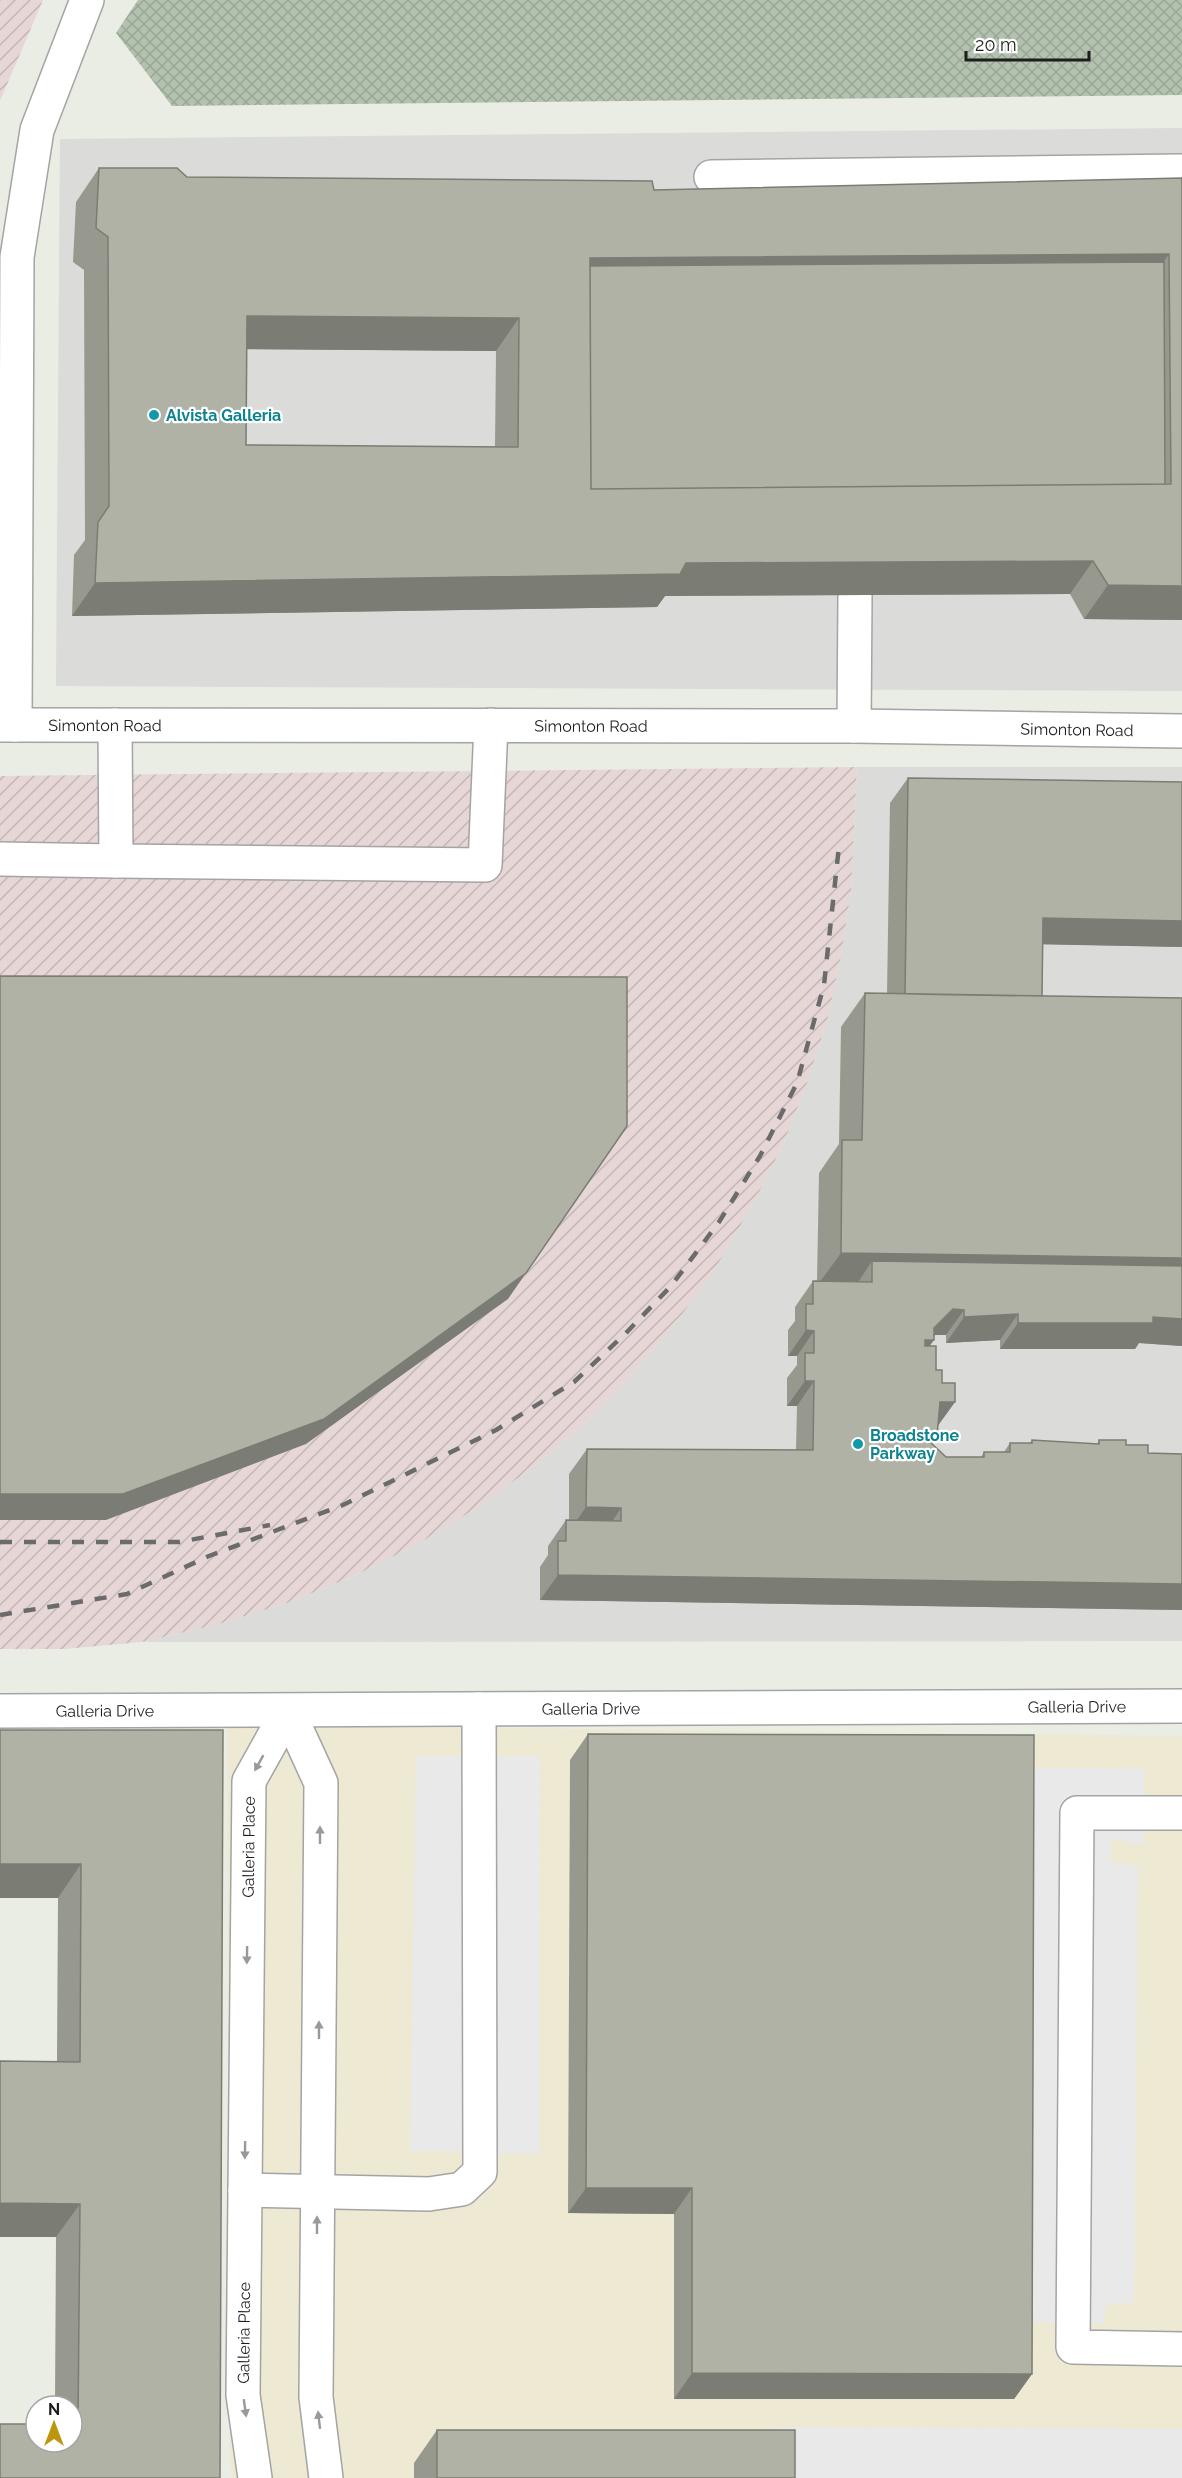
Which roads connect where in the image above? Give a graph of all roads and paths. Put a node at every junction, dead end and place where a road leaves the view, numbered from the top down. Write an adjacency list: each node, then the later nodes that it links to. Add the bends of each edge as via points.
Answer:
1 (87, 0): 5 (street, via 37,130 17,257)
2 (1182, 171): 3 (street)
3 (711, 177)
4 (855, 596): 8 (street)
5 (8, 725): 6 (street, Simonton Road)
6 (115, 725): 7 (street, Simonton Road); 11 (street)
7 (491, 725): 8 (street, Simonton Road); 11 (street, via 485,865)
8 (854, 726): 9 (street, Simonton Road)
9 (1182, 731)
10 (0, 860): 11 (street)
11 (116, 861)
12 (1182, 1706): 13 (street, Galleria Drive)
13 (479, 1709): 15 (street, Galleria Drive); 18 (street, via 480,2172 462,2189 429,2194)
14 (0, 1711): 15 (street, Galleria Drive)
15 (288, 1711): 17 (street, Galleria Place, one-way to 17, via 249,1781); 18 (street, one-way to 15, via 321,1784)
16 (1182, 1814): 19 (street, via 1077,1814 1073,2336 1073,2348)
17 (245, 2190): 18 (street); 20 (street, Galleria Place, one-way to 20, via 243,2395)
18 (317, 2192): 21 (street, one-way to 18, via 316,2397)
19 (1182, 2349)
20 (255, 2478)
21 (326, 2478)

